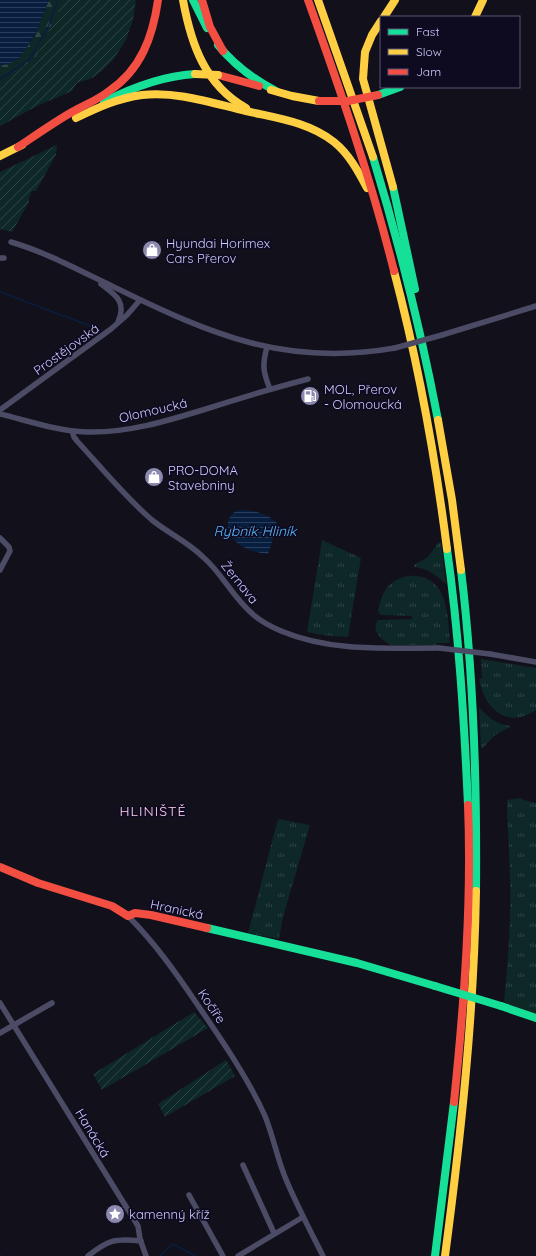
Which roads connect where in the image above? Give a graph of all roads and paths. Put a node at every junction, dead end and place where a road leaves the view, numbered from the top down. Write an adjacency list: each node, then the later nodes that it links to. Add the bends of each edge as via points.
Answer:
1 (158, 0): 17 (main road, via 150,41 138,63 125,79 109,92)
2 (183, 0): 16 (main road, via 195,43 212,82 237,103)
3 (194, 0): 12 (main road, via 206,26)
4 (202, 0): 12 (main road, via 208,23)
5 (308, 0): 19 (main road, via 337,80)
6 (318, 0): 26 (main road, via 373,158 404,268)
7 (395, 0): 9 (main road)
8 (484, 0): 10 (main road)
9 (385, 16)
10 (476, 16)
11 (380, 23): 26 (main road, via 365,52 363,79 396,192 415,285)
12 (223, 51): 14 (main road, via 246,74)
13 (397, 88): 14 (main road, bridge, via 348,101 319,101)
14 (276, 91): 15 (main road, bridge, via 218,75 166,77 122,92)
15 (76, 118): 16 (main road, via 118,100 151,95 196,99); 17 (main road)
16 (275, 118): 19 (main road, via 312,129 339,146 356,166)
17 (18, 146): 18 (main road)
18 (0, 156)
19 (380, 217): 52 (main road, via 414,355 433,453 450,564 464,732 468,810 464,975 451,1124)
20 (11, 242): 21 (street)
21 (91, 276): 22 (street); 24 (street, via 119,299 121,312)
22 (140, 300): 24 (street, Prostějovská); 25 (street, via 217,333)
23 (536, 306): 25 (street, bridge, via 395,348 363,353 298,352)
24 (118, 323): 29 (street, Prostějovská)
25 (267, 347): 28 (street, via 263,368)
26 (424, 353): 53 (main road, via 454,513 467,618 476,792 476,898 470,1035)
27 (308, 379): 28 (street, Olomoucká)
28 (270, 389): 31 (street, Olomoucká, via 142,427)
29 (0, 410)
30 (0, 414): 31 (street, Olomoucká)
31 (72, 431): 34 (street, Žernava, bridge, via 77,441 141,510 204,557 246,608 265,624 291,635 335,646 439,648)
32 (0, 538): 33 (street, via 10,551)
33 (0, 570)
34 (536, 662)
35 (0, 867): 36 (main road, via 38,883 112,906)
36 (128, 916): 39 (main road, Hranická, bridge, via 135,913 151,915 357,963); 44 (street, Kočíře, via 165,958 240,1070 265,1117)
37 (0, 1003): 40 (street, Hanácká)
38 (52, 1003): 40 (street)
39 (536, 1018)
40 (13, 1024): 41 (street); 46 (street, Hanácká, via 136,1224)
41 (0, 1033)
42 (243, 1165): 45 (street)
43 (189, 1195): 49 (street)
44 (303, 1217): 45 (street); 51 (street, Kočíře)
45 (274, 1234): 50 (street)
46 (141, 1241): 47 (street, via 114,1240 102,1245); 48 (street, Hanácká)
47 (88, 1256)
48 (146, 1256)
49 (223, 1256)
50 (238, 1256)
51 (323, 1256)
52 (435, 1256)
53 (445, 1256)

